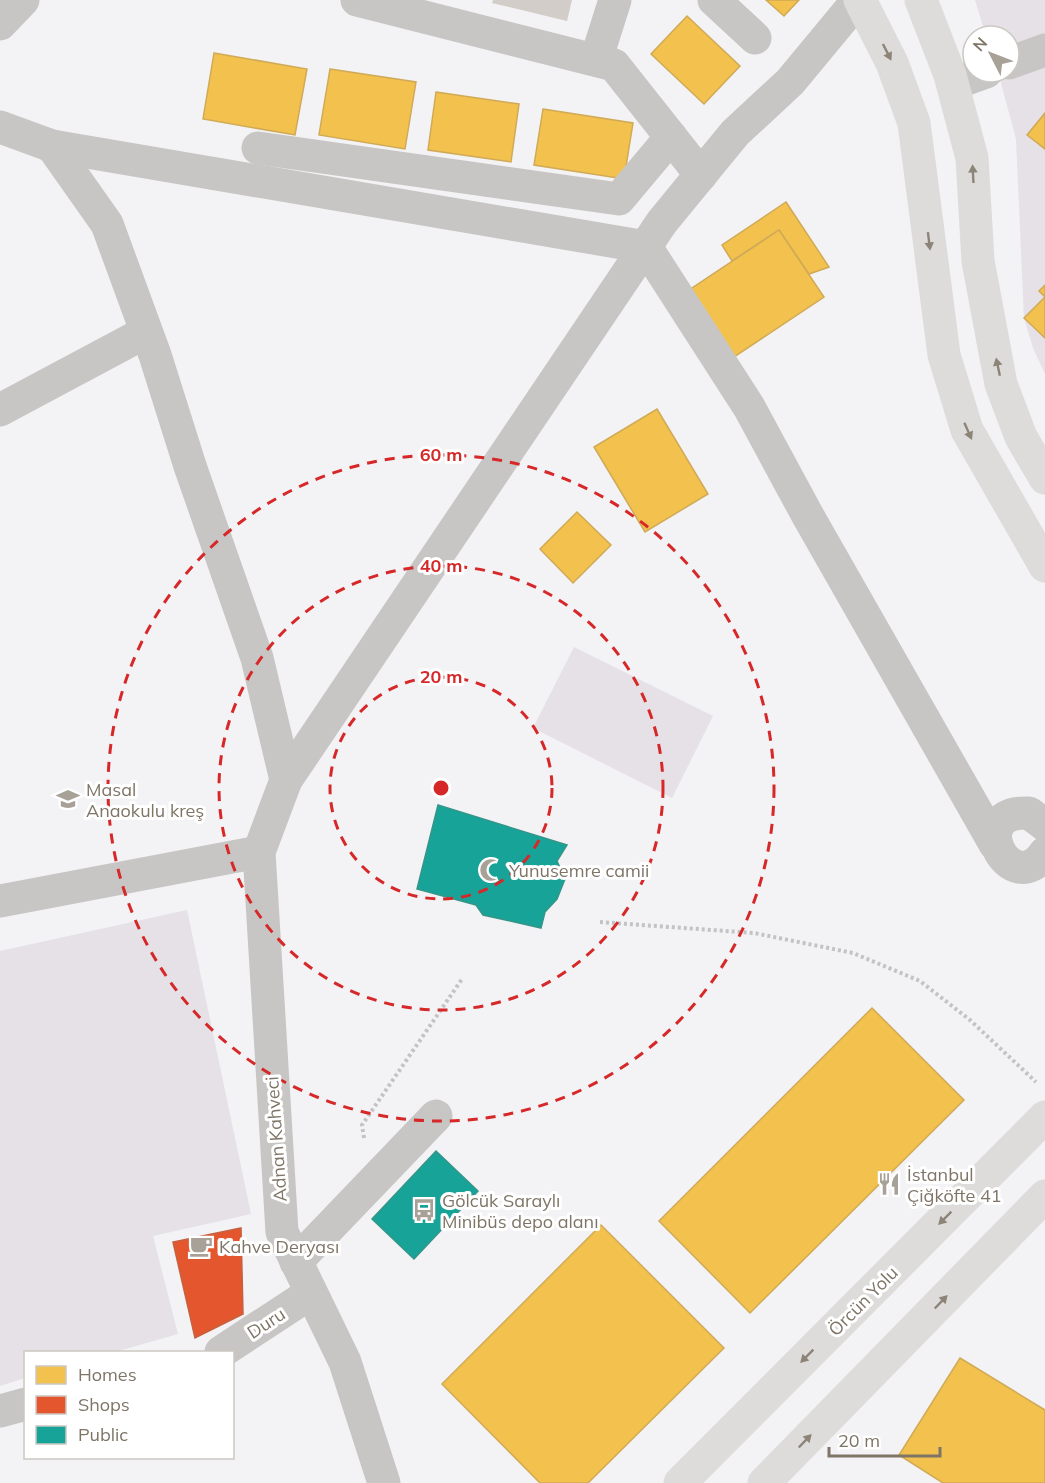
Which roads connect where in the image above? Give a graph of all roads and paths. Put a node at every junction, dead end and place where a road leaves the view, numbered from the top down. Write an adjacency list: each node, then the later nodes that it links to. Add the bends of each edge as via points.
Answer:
1 (23, 0): 7 (street)
2 (357, 0): 11 (street)
3 (615, 0): 11 (street)
4 (714, 0): 8 (street)
5 (859, 0): 18 (street, Adnan Kahveci, via 790,82 735,133); 23 (main road, one-way to 23, via 892,63 914,123 944,355 967,430)
6 (921, 0): 13 (main road)
7 (0, 24)
8 (755, 38)
9 (1045, 50): 10 (street)
10 (1021, 59)
11 (596, 60): 15 (street, via 614,65)
12 (961, 81): 13 (street)
13 (953, 84): 22 (main road, one-way to 13, via 1021,437 1001,384 978,261 972,158)
14 (0, 127): 16 (street)
15 (671, 136): 17 (street, via 620,199); 18 (street)
16 (51, 146): 19 (street); 20 (street, via 107,224)
17 (258, 148)
18 (701, 175): 19 (street, Adnan Kahveci)
19 (646, 247): 24 (street, Adnan Kahveci); 26 (street, via 749,407)
20 (146, 332): 21 (street); 24 (street, via 257,658)
21 (0, 410)
22 (1045, 478)
23 (1045, 566)
24 (286, 780): 27 (street, Adnan Kahveci)
25 (1045, 825): 26 (street, via 1029,813 1011,815 999,826)
26 (995, 844): 28 (street, via 1004,860 1020,867 1037,862)
27 (259, 852): 29 (street); 37 (street, Adnan Kahveci, via 282,1232)
28 (1045, 853)
29 (0, 901)
30 (600, 922): 32 (path, via 754,933 853,953 920,981 970,1020)
31 (462, 979): 35 (path, via 362,1125)
32 (1037, 1083)
33 (436, 1116): 37 (street)
34 (1045, 1118): 43 (main road, Örcün Yolu, one-way to 43)
35 (365, 1145)
36 (1045, 1196): 44 (main road, one-way to 36)
37 (296, 1262): 38 (street, Adnan Kahveci)
38 (311, 1293): 39 (street, Duru); 42 (street, Adnan Kahveci, via 345,1362)
39 (224, 1351)
40 (24, 1405): 41 (street)
41 (0, 1411)
42 (384, 1483)
43 (680, 1483)
44 (764, 1483)

